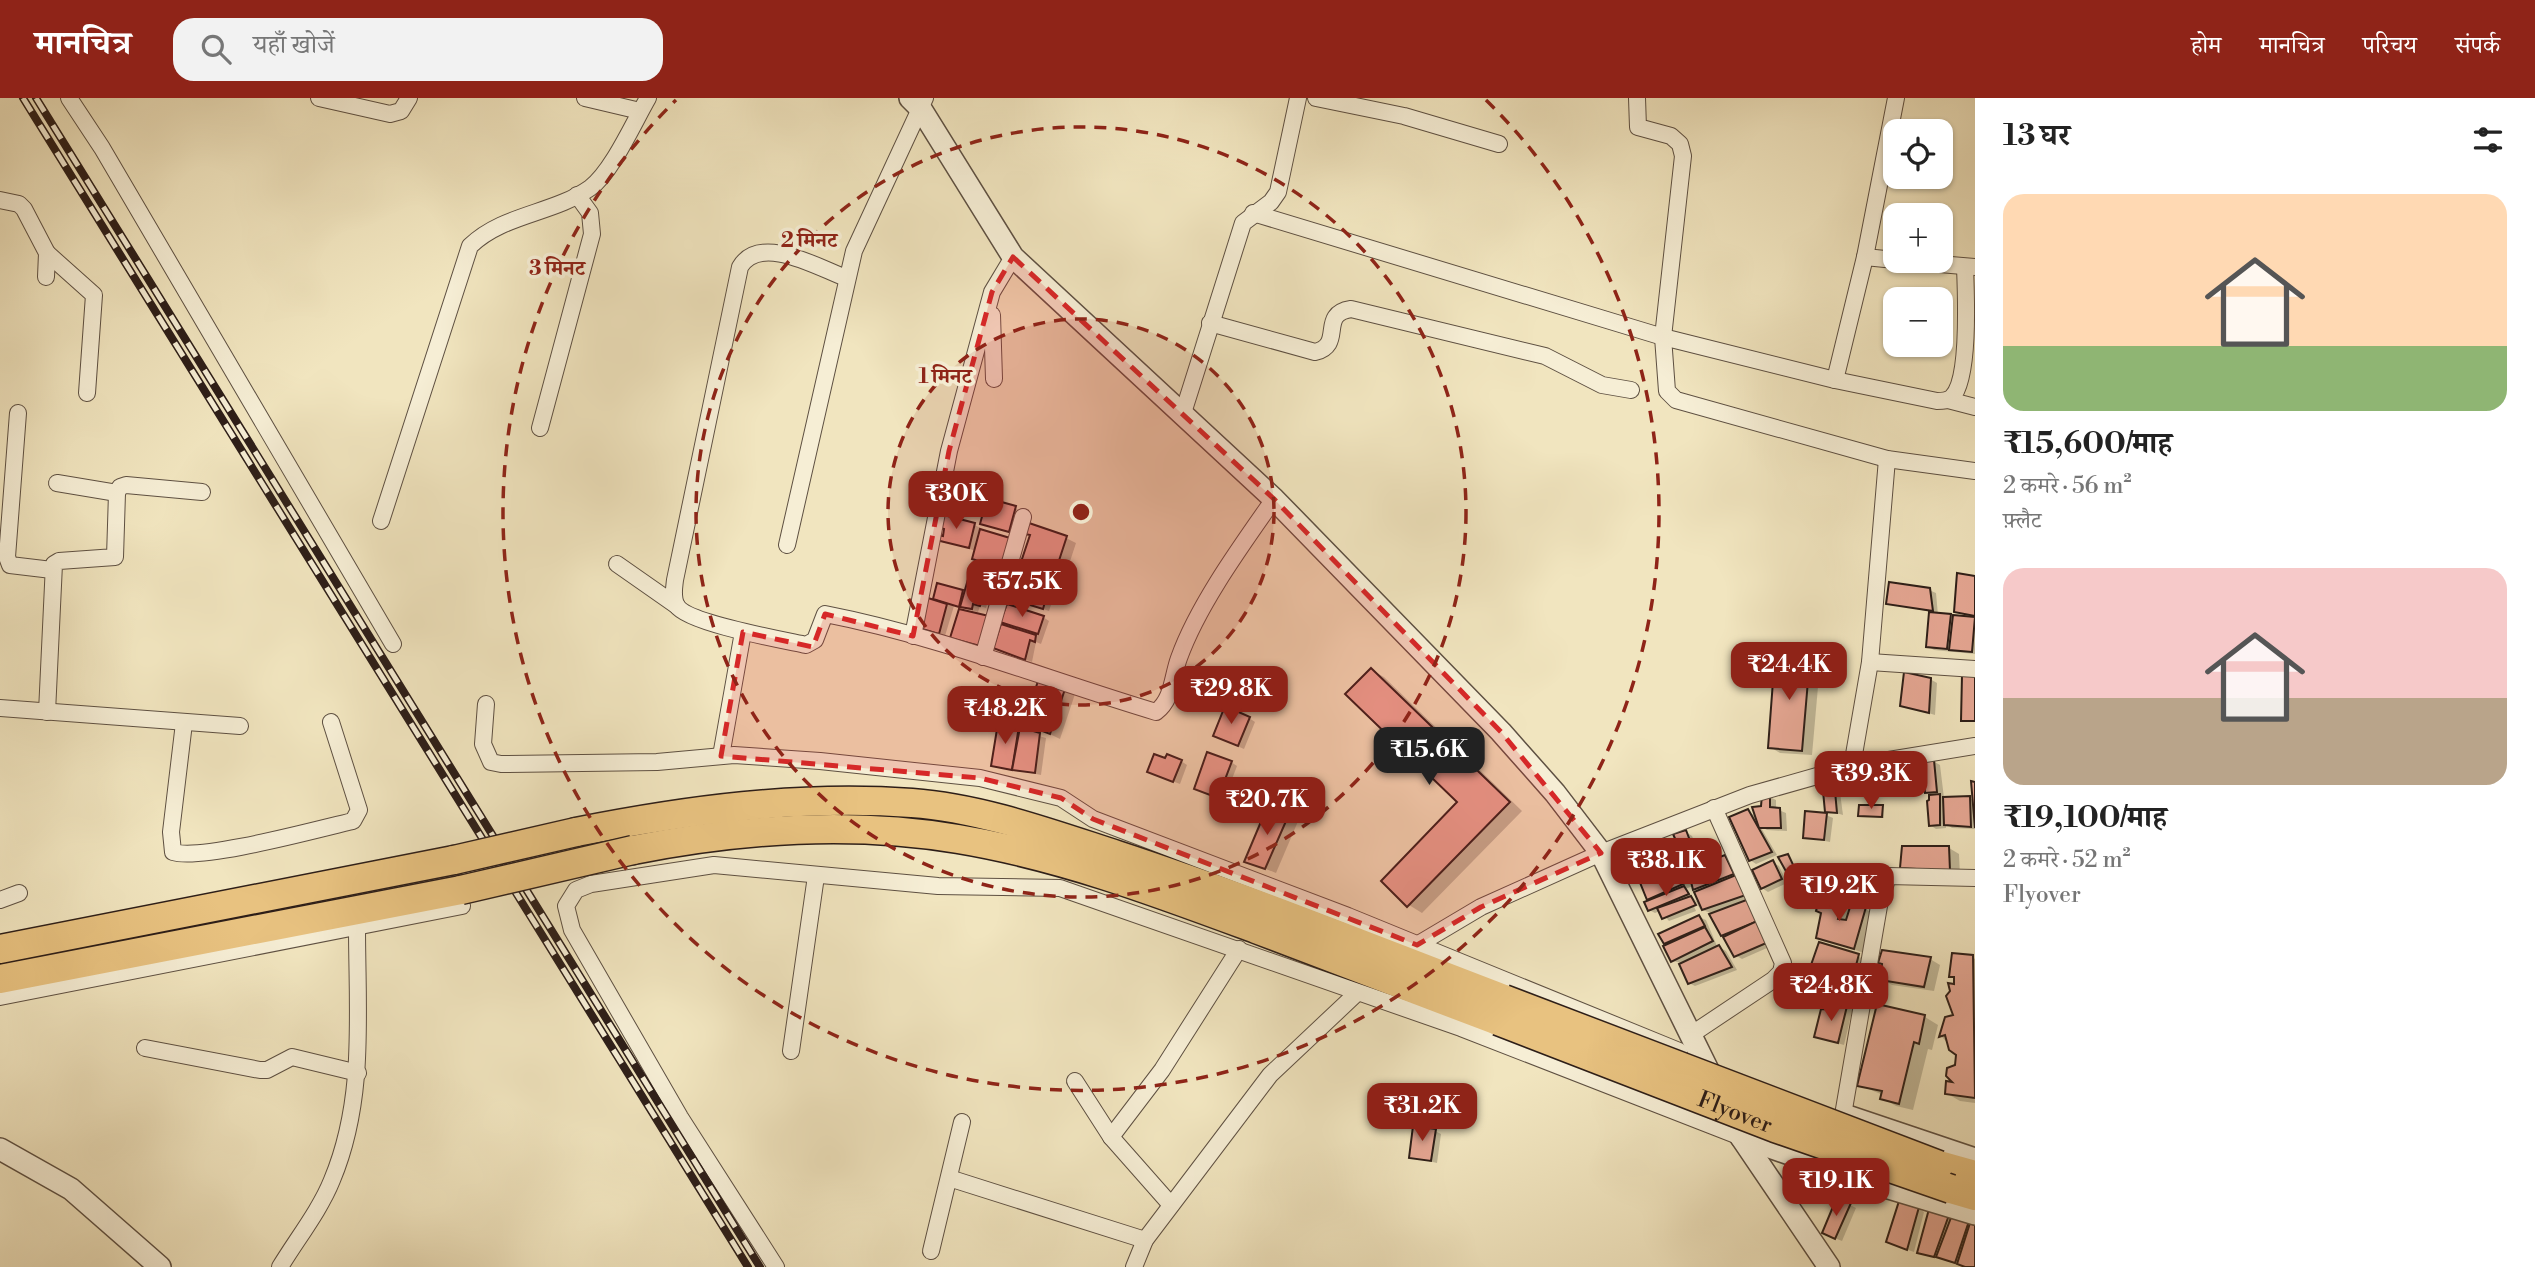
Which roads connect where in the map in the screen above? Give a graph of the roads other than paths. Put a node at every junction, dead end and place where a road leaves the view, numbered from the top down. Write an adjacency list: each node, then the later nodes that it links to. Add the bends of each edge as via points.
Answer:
1 (69, 98): 48 (street)
2 (319, 98): 3 (street, via 390,114 401,111)
3 (409, 98)
4 (585, 98): 10 (street)
5 (1298, 98): 14 (street, via 1278,192)
6 (1316, 98): 11 (street, via 1404,116)
7 (1637, 98): 24 (street, via 1638,127 1671,136 1681,144 1683,156)
8 (1896, 98): 17 (street)
9 (919, 102): 16 (street); 21 (street, via 863,226)
10 (644, 104): 12 (street, via 601,176)
11 (1499, 144)
12 (578, 195): 33 (street, via 590,213 592,234); 41 (street, via 486,230 470,246)
13 (0, 200): 15 (street, via 24,209)
14 (1253, 213): 23 (street, via 1243,223); 24 (street)
15 (47, 253): 20 (street); 28 (street, via 94,295)
16 (1013, 257): 22 (street); 32 (street)
17 (1865, 257): 18 (street); 26 (street)
18 (1883, 259)
19 (1970, 267): 29 (street, via 1964,357 1955,395)
20 (46, 277)
21 (846, 278): 42 (street); 45 (street, via 777,252 746,257 740,267 675,580)
22 (992, 292): 25 (street); 47 (street, via 949,451)
23 (1210, 323): 27 (street, via 1315,352 1330,344 1334,317 1340,310 1352,309 1545,356 1602,386); 32 (street)
24 (1663, 337): 26 (street); 34 (street, via 1667,391 1676,400)
25 (994, 379)
26 (1835, 380): 29 (street)
27 (1630, 390)
28 (87, 393)
29 (1948, 400): 30 (street)
30 (1975, 407)
31 (18, 413): 44 (street, via 7,557 10,565 18,568)
32 (1183, 413): 39 (street)
33 (540, 428)
34 (1887, 459): 35 (street); 50 (street)
35 (1975, 471)
36 (57, 482): 38 (street)
37 (202, 492): 38 (street, via 126,485)
38 (117, 493): 44 (street, via 115,557 59,561)
39 (1274, 499): 49 (street, via 1223,572 1179,657 1164,707 1156,712); 62 (street, via 1501,732)
40 (1023, 517): 49 (street)
41 (381, 521)
42 (787, 545)
43 (617, 564): 45 (street)
44 (52, 570): 54 (street)
45 (677, 606): 46 (street, via 683,613)
46 (743, 632): 47 (street, via 806,645 815,640 825,614); 59 (street)
47 (913, 636): 49 (street)
48 (393, 644)
49 (983, 657)
50 (1870, 663): 51 (street); 60 (street)
51 (1975, 669)
52 (486, 704): 59 (street, via 483,744 491,762 657,762)
53 (0, 708): 54 (street)
54 (47, 712): 56 (street)
55 (331, 722): 56 (street, via 359,810 353,821 180,855 173,852 171,832)
56 (184, 723): 57 (street)
57 (240, 726)
58 (1975, 746): 60 (street)
59 (721, 756): 69 (street, via 980,778 1061,798 1093,819)
60 (1852, 766): 61 (street)
61 (1714, 808): 62 (street); 76 (street, via 1783,963 1773,980)
62 (1601, 853): 69 (street, via 1481,907); 76 (street)
63 (816, 876): 71 (street, via 939,887 1060,888); 78 (street); 96 (street, via 714,865 693,867 591,884 576,890 566,906 572,930 680,1116)
64 (1975, 878): 82 (street, via 1888,876)
65 (19, 893): 67 (street)
66 (462, 898): 68 (street); 72 (highway); 75 (highway, bridge, via 633,850 740,832 810,829 957,839 1032,855 1178,900)
67 (0, 900)
68 (357, 927): 74 (street); 80 (street)
69 (1417, 945): 79 (street)
70 (0, 949): 75 (highway, bridge, via 683,811 836,801 914,804 1067,838 1176,874)
71 (1239, 949): 73 (street); 84 (street, via 1162,1070)
72 (0, 979)
73 (1357, 993): 85 (street, via 1461,1027); 90 (street, via 1270,1075)
74 (0, 997)
75 (1501, 1010): 89 (highway, Flyover, bridge)
76 (1692, 1034): 79 (street)
77 (145, 1048): 80 (street, via 260,1070 292,1057)
78 (791, 1051)
79 (1704, 1061): 82 (street); 85 (street)
80 (358, 1073): 95 (street, via 347,1140 331,1183)
81 (1075, 1081): 84 (street)
82 (1843, 1115): 87 (street)
83 (962, 1122): 88 (street)
84 (1111, 1137): 90 (street)
85 (1741, 1137): 91 (street, via 1872,1184); 98 (street)
86 (0, 1149): 94 (street, via 71,1189)
87 (1975, 1159)
88 (949, 1178): 92 (street); 93 (street)
89 (1960, 1181)
90 (1171, 1205): 92 (street)
91 (1975, 1214)
92 (1145, 1240): 97 (street)
93 (931, 1251)
94 (160, 1267)
95 (281, 1267)
96 (776, 1267)
97 (1134, 1267)
98 (1829, 1267)

